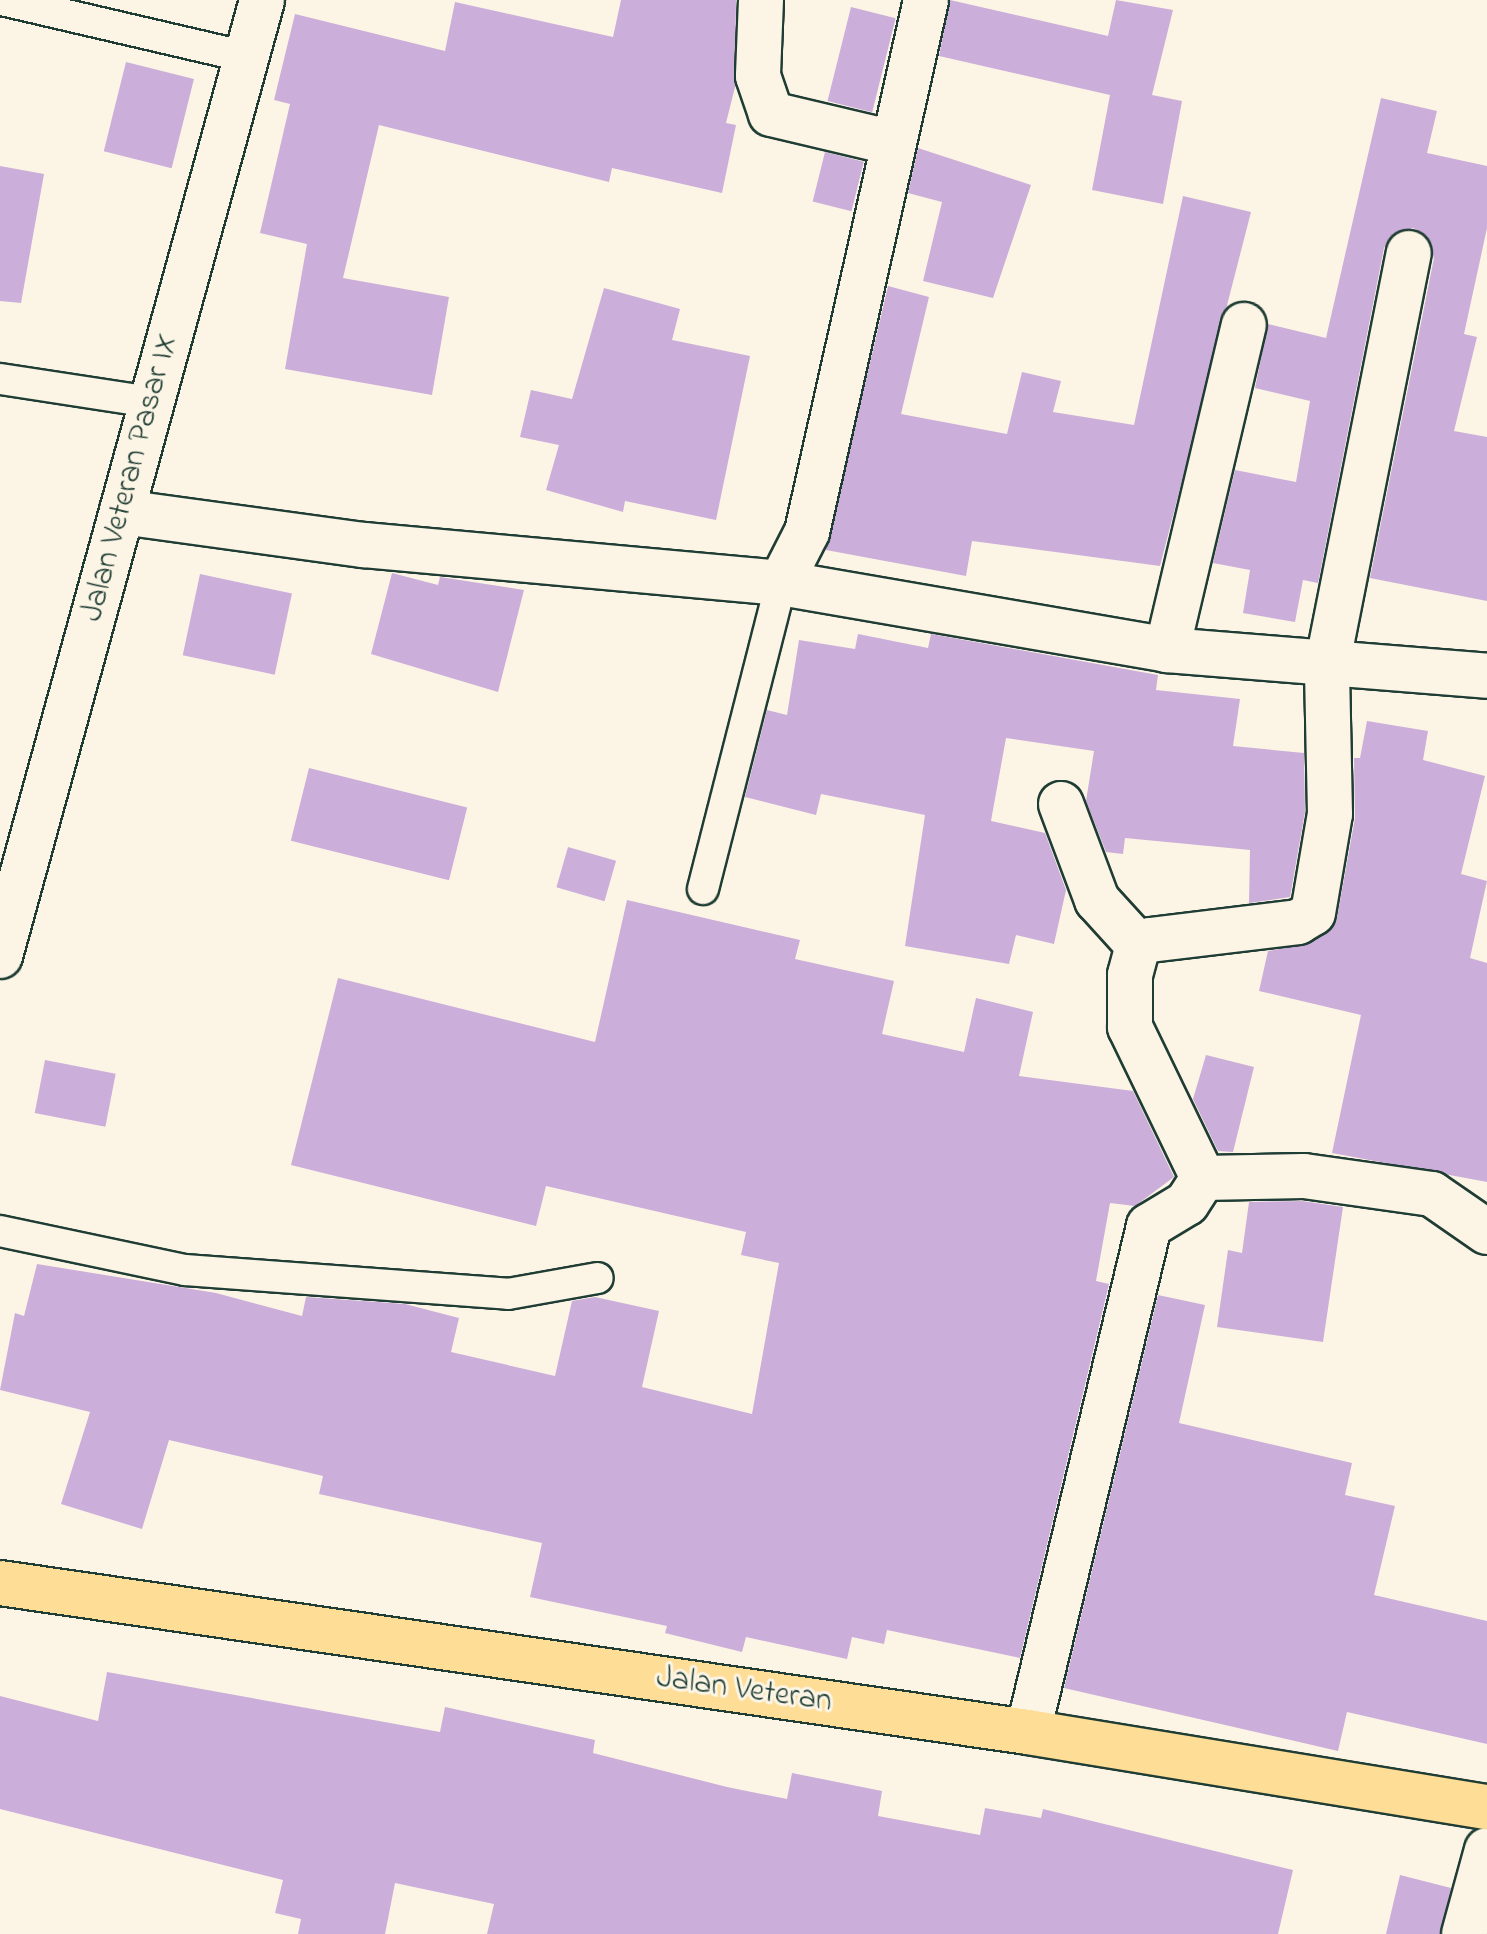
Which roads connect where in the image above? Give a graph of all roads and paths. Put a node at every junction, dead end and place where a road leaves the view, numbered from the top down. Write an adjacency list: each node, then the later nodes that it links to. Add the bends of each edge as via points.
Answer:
1 (2, 0): 5 (lane)
2 (262, 0): 5 (street, Jalan Veteran Pasar IX)
3 (761, 0): 6 (street, via 758,76 771,114)
4 (926, 0): 6 (street)
5 (247, 57): 10 (street, Jalan Veteran Pasar IX)
6 (889, 142): 12 (street, via 807,532)
7 (1409, 253): 14 (street)
8 (1244, 325): 13 (street)
9 (0, 379): 10 (lane)
10 (151, 402): 11 (street, Jalan Veteran Pasar IX)
11 (122, 512): 12 (street, via 364,545); 18 (street, Jalan Veteran Pasar IX)
12 (781, 583): 13 (street); 17 (lane)
13 (1167, 650): 14 (street)
14 (1327, 666): 15 (street); 19 (street, via 1330,814 1313,913 1298,922)
15 (1487, 676)
16 (1061, 804): 19 (street, via 1097,900)
17 (703, 889)
18 (1, 945)
19 (1138, 945): 20 (street, via 1130,1027)
20 (1203, 1178): 22 (street, via 1304,1176 1412,1188 1444,1199); 25 (street, via 1187,1203 1142,1238)
21 (0, 1231): 23 (lane, via 185,1270 508,1294)
22 (1487, 1232)
23 (598, 1278)
24 (0, 1583): 25 (main road, Jalan Veteran)
25 (1028, 1732): 26 (main road, Jalan Veteran)
26 (1487, 1807)
27 (1487, 1850): 28 (street)
28 (1464, 1934)

